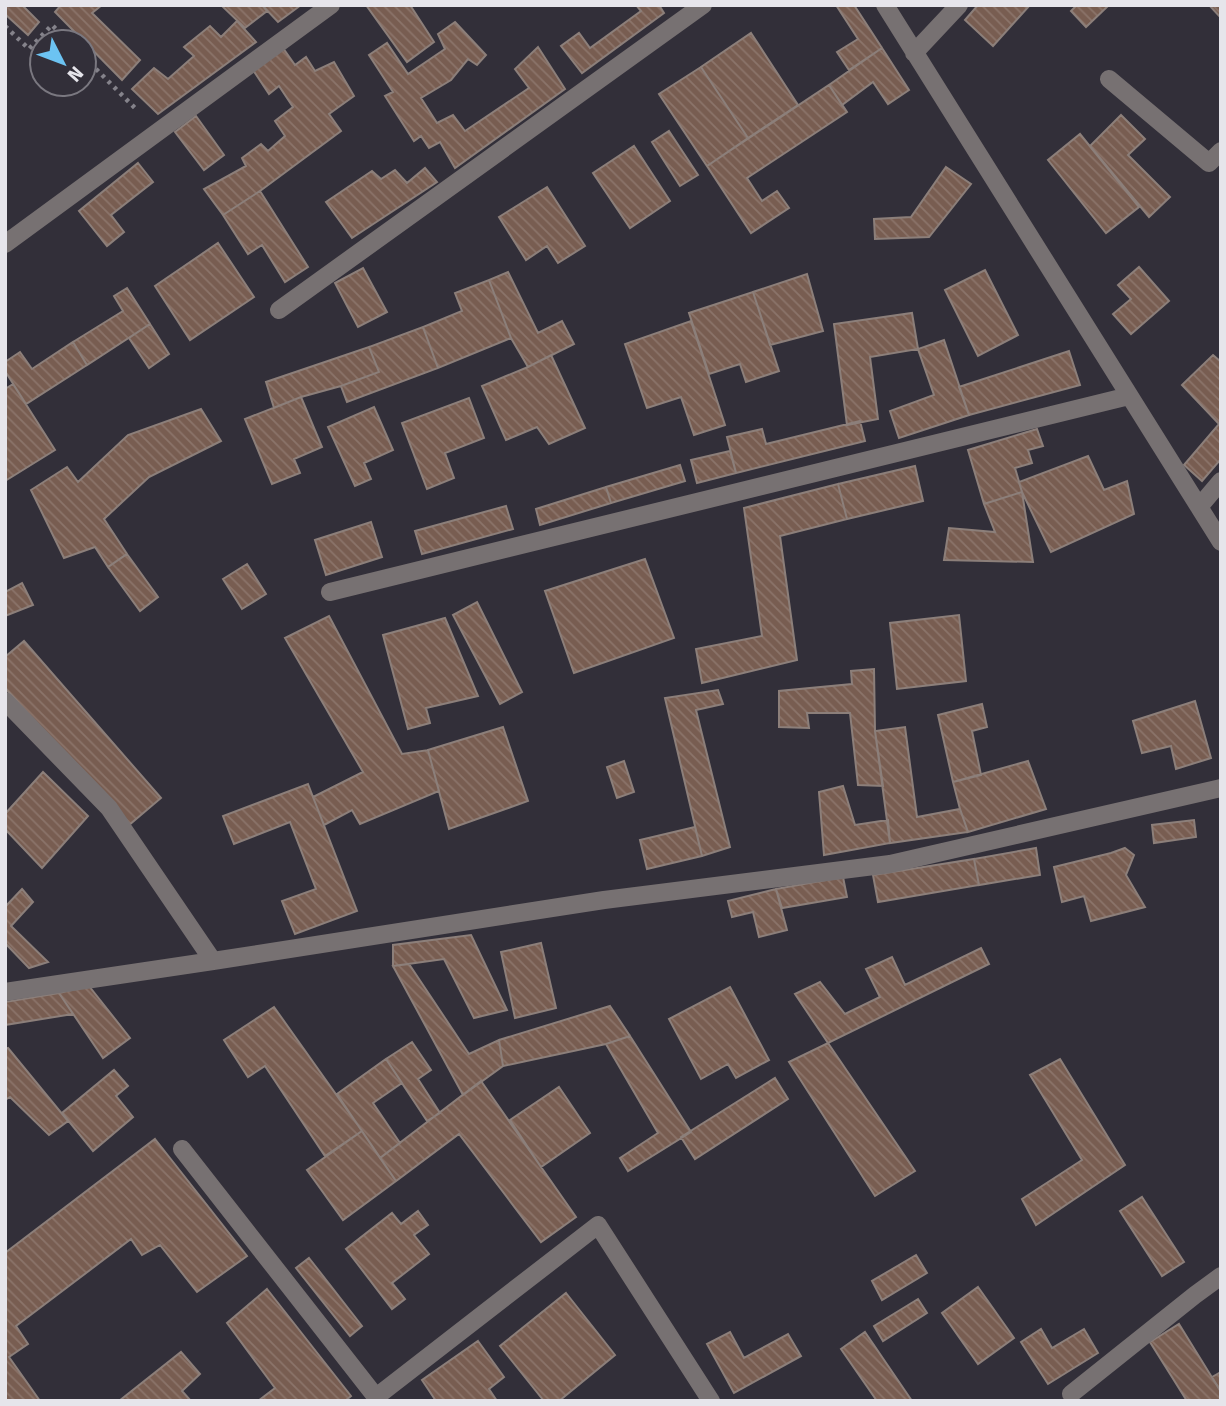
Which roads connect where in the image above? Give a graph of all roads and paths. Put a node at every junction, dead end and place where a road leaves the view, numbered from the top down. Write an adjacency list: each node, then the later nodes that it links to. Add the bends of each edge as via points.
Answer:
1 (331, 5): 10 (street)
2 (703, 5): 13 (street)
3 (884, 5): 7 (street)
4 (959, 5): 7 (street)
5 (5, 26): 6 (path)
6 (28, 48)
7 (914, 53): 14 (street)
8 (98, 71): 10 (path)
9 (1109, 79): 11 (street, via 1209,163)
10 (159, 131): 12 (street)
11 (1221, 151)
12 (5, 244)
13 (279, 310)
14 (1129, 396): 16 (street); 18 (street)
15 (1221, 481): 16 (street)
16 (1199, 508): 17 (street)
17 (1221, 542)
18 (330, 592)
19 (5, 701): 21 (street, via 109,808)
20 (1221, 788): 21 (street, via 890,864 604,900)
21 (213, 961): 22 (street)
22 (5, 992)
23 (182, 1149): 26 (street, via 376,1398 598,1225)
24 (1221, 1276): 25 (street)
25 (1071, 1394)
26 (711, 1401)

